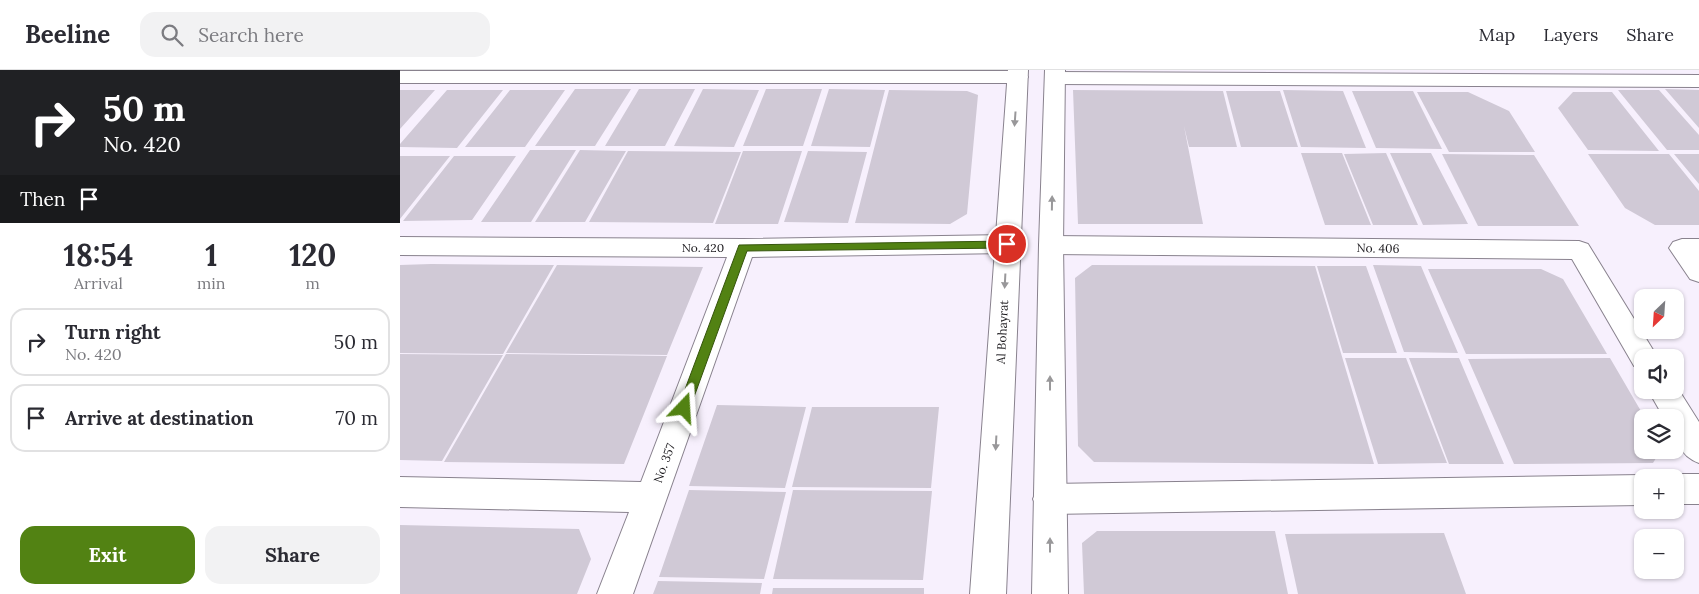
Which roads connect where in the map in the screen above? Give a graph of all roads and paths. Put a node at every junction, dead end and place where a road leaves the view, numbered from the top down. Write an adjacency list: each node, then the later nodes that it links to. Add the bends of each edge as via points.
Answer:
1 (1018, 74): 3 (street); 5 (street, Al Bohayrat, one-way to 5)
2 (1055, 74): 4 (street); 6 (street, one-way to 2)
3 (400, 77)
4 (1699, 81)
5 (1007, 244): 8 (street, No. 420); 21 (street, Al Bohayrat, one-way to 21)
6 (1051, 245): 11 (street, No. 406, via 1579,250); 19 (street, one-way to 6)
7 (400, 246): 8 (street, No. 420)
8 (743, 248): 18 (street, No. 357)
9 (1699, 248): 10 (street, via 1682,248)
10 (1699, 272)
11 (1639, 349)
12 (1668, 399): 13 (street)
13 (1699, 449)
14 (1684, 489): 15 (street)
15 (1699, 489)
16 (1634, 490): 19 (street)
17 (400, 492): 18 (street)
18 (651, 497): 20 (street, No. 357)
19 (1049, 499): 22 (street, one-way to 19)
20 (615, 594)
21 (988, 594)
22 (1050, 594)

